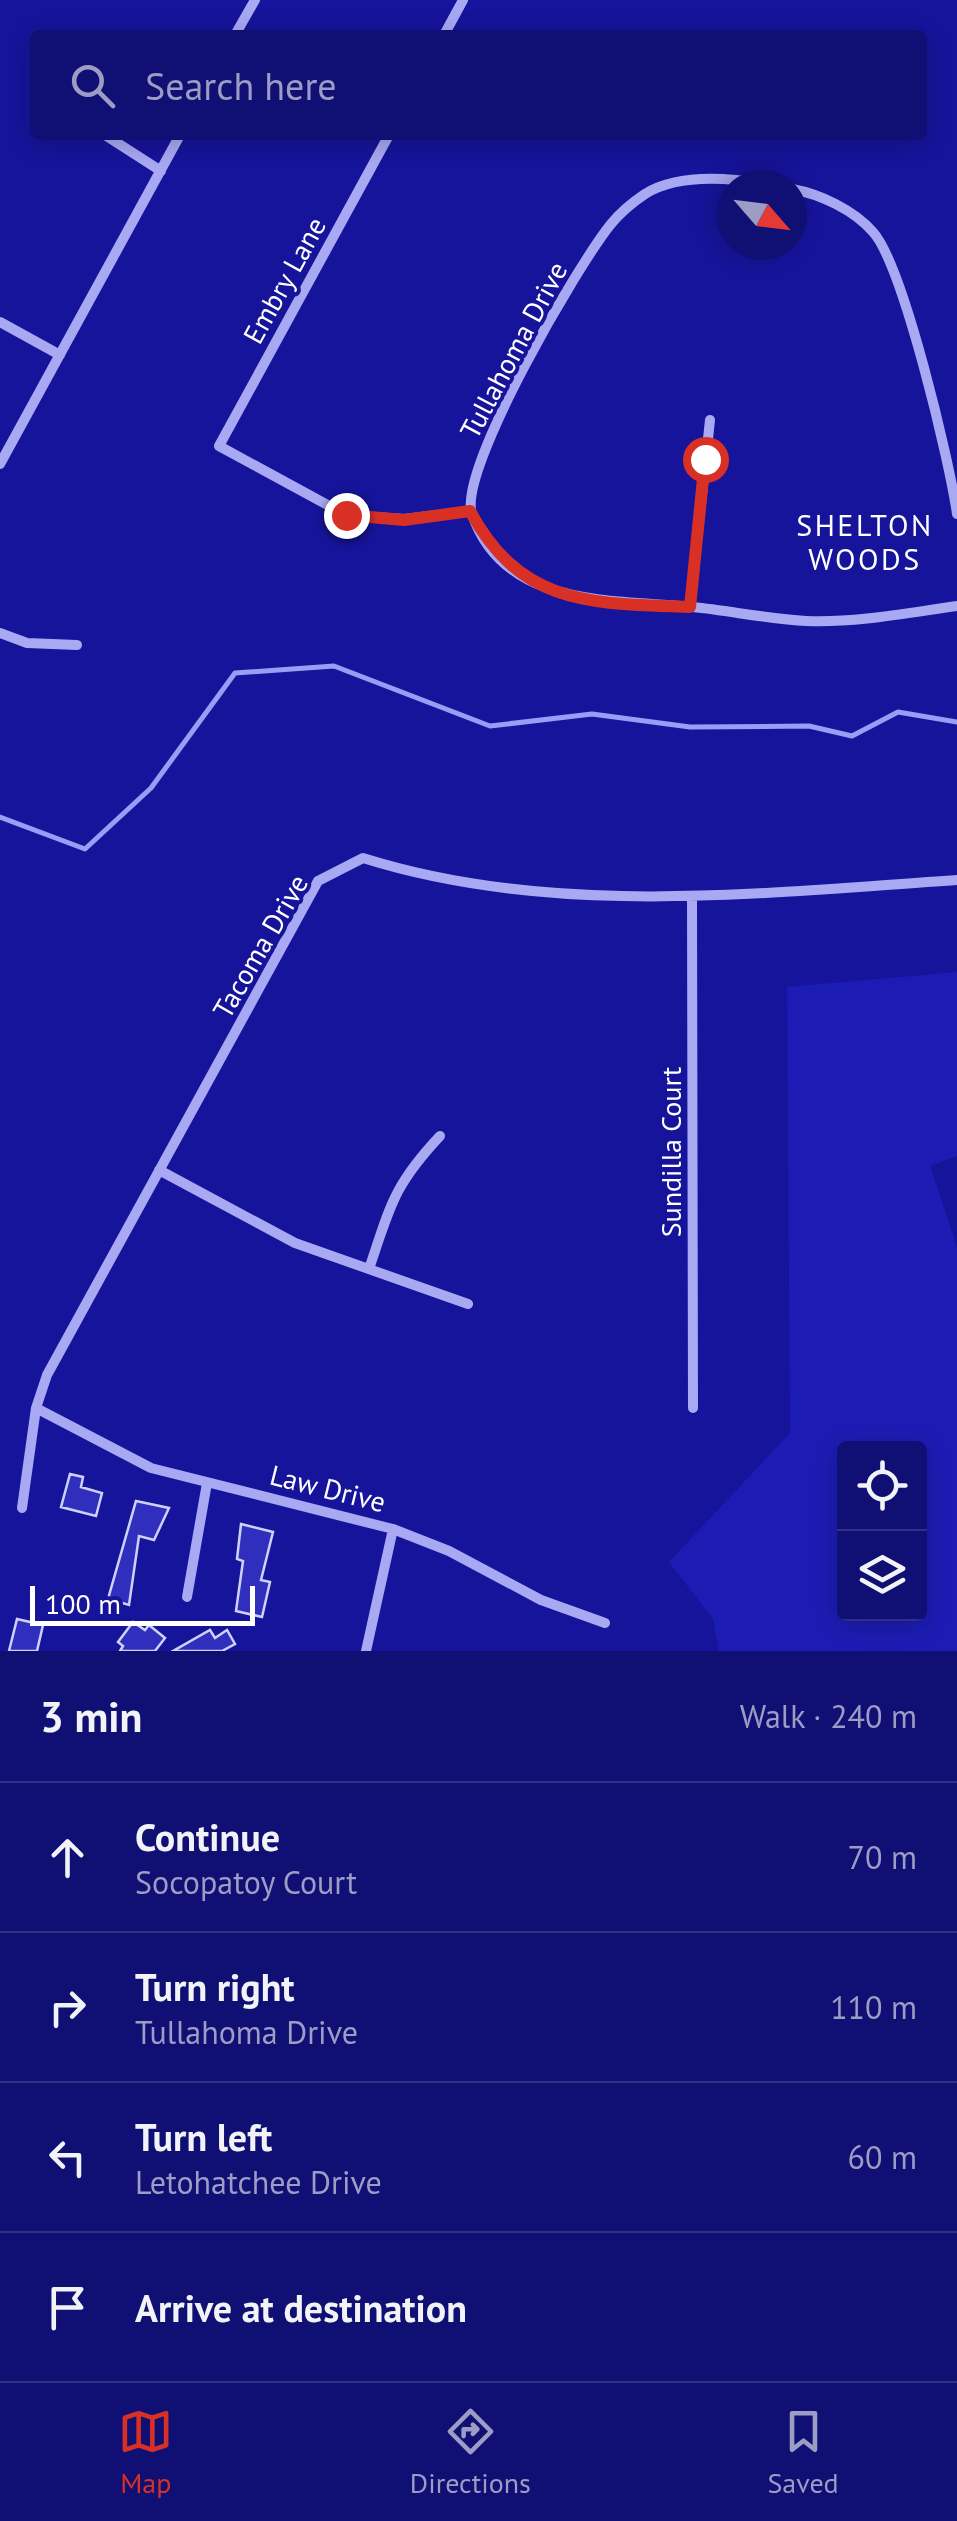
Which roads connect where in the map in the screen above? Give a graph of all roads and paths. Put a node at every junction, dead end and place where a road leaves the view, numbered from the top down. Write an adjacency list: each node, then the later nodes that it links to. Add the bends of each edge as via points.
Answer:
1 (254, 0): 3 (street)
2 (464, 0): 4 (street)
3 (238, 30)
4 (447, 30)
5 (113, 140): 8 (street)
6 (177, 140): 8 (street)
7 (387, 140): 15 (street, Embry Lane, via 219,446 346,515 404,520)
8 (161, 170): 12 (street)
9 (717, 180): 15 (street, Tullahoma Drive, via 656,188 613,221 489,435)
10 (807, 192): 16 (street, via 876,235 900,283)
11 (0, 322): 12 (street)
12 (60, 355): 14 (street)
13 (710, 420): 18 (street)
14 (0, 464)
15 (470, 511): 18 (street, via 501,560 566,596)
16 (957, 514)
17 (957, 606): 18 (street, via 806,621)
18 (690, 607)
19 (0, 633): 20 (street)
20 (77, 646)
21 (957, 880): 22 (street, Tacoma Drive)
22 (692, 896): 24 (street, Tacoma Drive, via 508,890 430,880 363,858 318,881); 28 (street, Sundilla Court)
23 (440, 1136): 25 (street, via 404,1174)
24 (159, 1170): 25 (street, via 294,1243); 27 (street, Tacoma Drive, via 47,1375)
25 (369, 1269): 26 (street)
26 (468, 1304)
27 (36, 1408): 29 (street, Law Drive, via 152,1468); 30 (street, Tacoma Drive)
28 (693, 1408)
29 (207, 1483): 31 (street, Law Drive); 32 (street)
30 (22, 1508)
31 (393, 1528): 33 (street, Law Drive); 34 (street)
32 (188, 1597)
33 (605, 1623)
34 (366, 1651)

